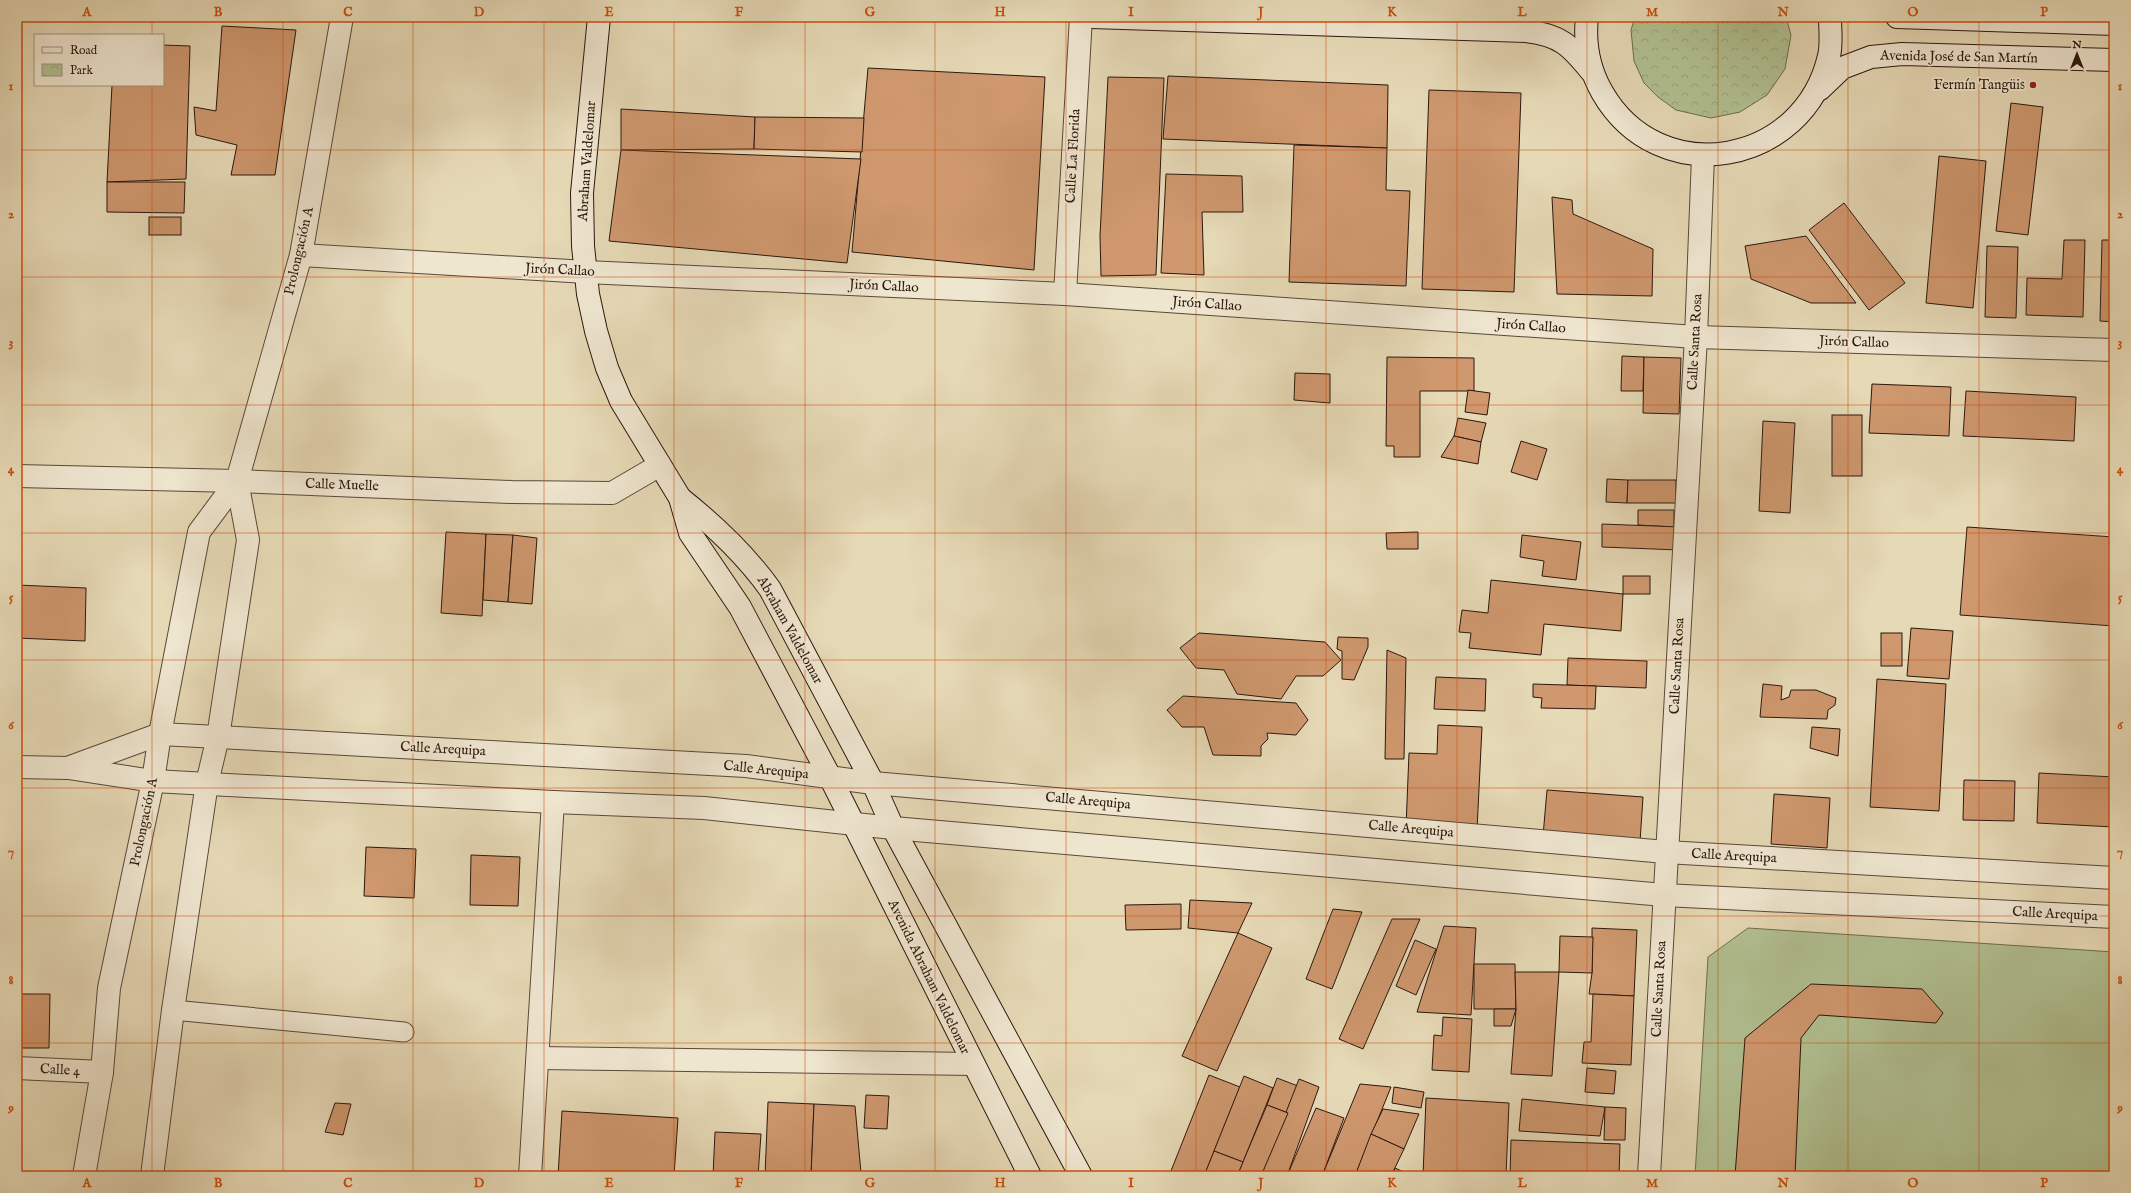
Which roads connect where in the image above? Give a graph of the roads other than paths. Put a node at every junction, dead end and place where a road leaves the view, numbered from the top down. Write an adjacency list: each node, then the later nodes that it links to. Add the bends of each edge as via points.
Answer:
1 (342, 17): 13 (street, Prolongación A)
2 (599, 17): 14 (street, Abraham Valdelomar, via 582,193)
3 (1081, 17): 15 (street, Calle La Florida)
4 (1091, 17): 10 (street, via 1546,33 1562,40)
5 (1587, 17): 10 (street, via 1587,49)
6 (1830, 17): 11 (street, via 1830,55)
7 (1897, 17): 8 (street)
8 (2114, 24)
9 (2114, 60): 11 (street, Avenida José de San Martín, via 1902,54 1871,57 1842,68)
10 (1592, 71): 12 (street, via 1611,107 1636,132 1667,149)
11 (1816, 92): 12 (street, via 1796,119 1768,140 1736,153)
12 (1703, 156): 16 (street, Calle Santa Rosa)
13 (301, 255): 14 (street, Jirón Callao); 20 (street, Prolongación A)
14 (586, 272): 15 (street, Jirón Callao); 18 (street, Abraham Valdelomar, via 596,331 607,368 621,401)
15 (1065, 294): 16 (street, Jirón Callao)
16 (1696, 337): 17 (street, Jirón Callao); 33 (street, Calle Santa Rosa)
17 (2114, 350)
18 (660, 465): 20 (street, Calle Muelle, via 612,493 512,492); 21 (street, Abraham Valdelomar)
19 (17, 476): 20 (street, Calle Muelle)
20 (237, 481): 22 (street, Prolongación A, via 199,532); 23 (street, Prolongación A, via 248,540)
21 (680, 498): 26 (street, Abraham Valdelomar, via 690,534 740,607); 29 (street, Abraham Valdelomar, via 710,522 756,570 770,590)
22 (160, 734): 23 (street, Calle Arequipa); 25 (street, Calle Arequipa); 27 (street, Prolongación A)
23 (218, 737): 26 (street, Calle Arequipa, via 746,766); 28 (street, Prolongación A)
24 (17, 767): 25 (street)
25 (68, 768): 27 (street, Calle Arequipa)
26 (830, 776): 29 (street, Calle Arequipa); 31 (street, Avenida Abraham Valdelomar)
27 (153, 781): 28 (street, Calle Arequipa); 42 (street, Prolongación A, via 109,988)
28 (207, 783): 30 (street, Calle Arequipa); 37 (street, Prolongación A)
29 (873, 783): 32 (street); 33 (street, Calle Arequipa)
30 (553, 802): 31 (street, Calle Arequipa, via 704,808); 39 (street)
31 (853, 824): 32 (street, Calle Arequipa); 40 (street, Avenida Abraham Valdelomar)
32 (892, 828): 35 (street, Calle Arequipa); 47 (street)
33 (1666, 852): 34 (street, Calle Arequipa); 35 (street, Calle Santa Rosa)
34 (2114, 878)
35 (1664, 895): 36 (street, Calle Arequipa); 48 (street, Calle Santa Rosa)
36 (2114, 917)
37 (173, 1010): 38 (lane); 44 (street, Prolongación A)
38 (404, 1032)
39 (538, 1058): 40 (street); 45 (street)
40 (972, 1064): 46 (street, Avenida Abraham Valdelomar)
41 (17, 1068): 42 (street, Calle 4)
42 (102, 1072): 43 (street, Prolongación A)
43 (84, 1176)
44 (152, 1176)
45 (530, 1176)
46 (1030, 1176)
47 (1081, 1176)
48 (1649, 1176)

